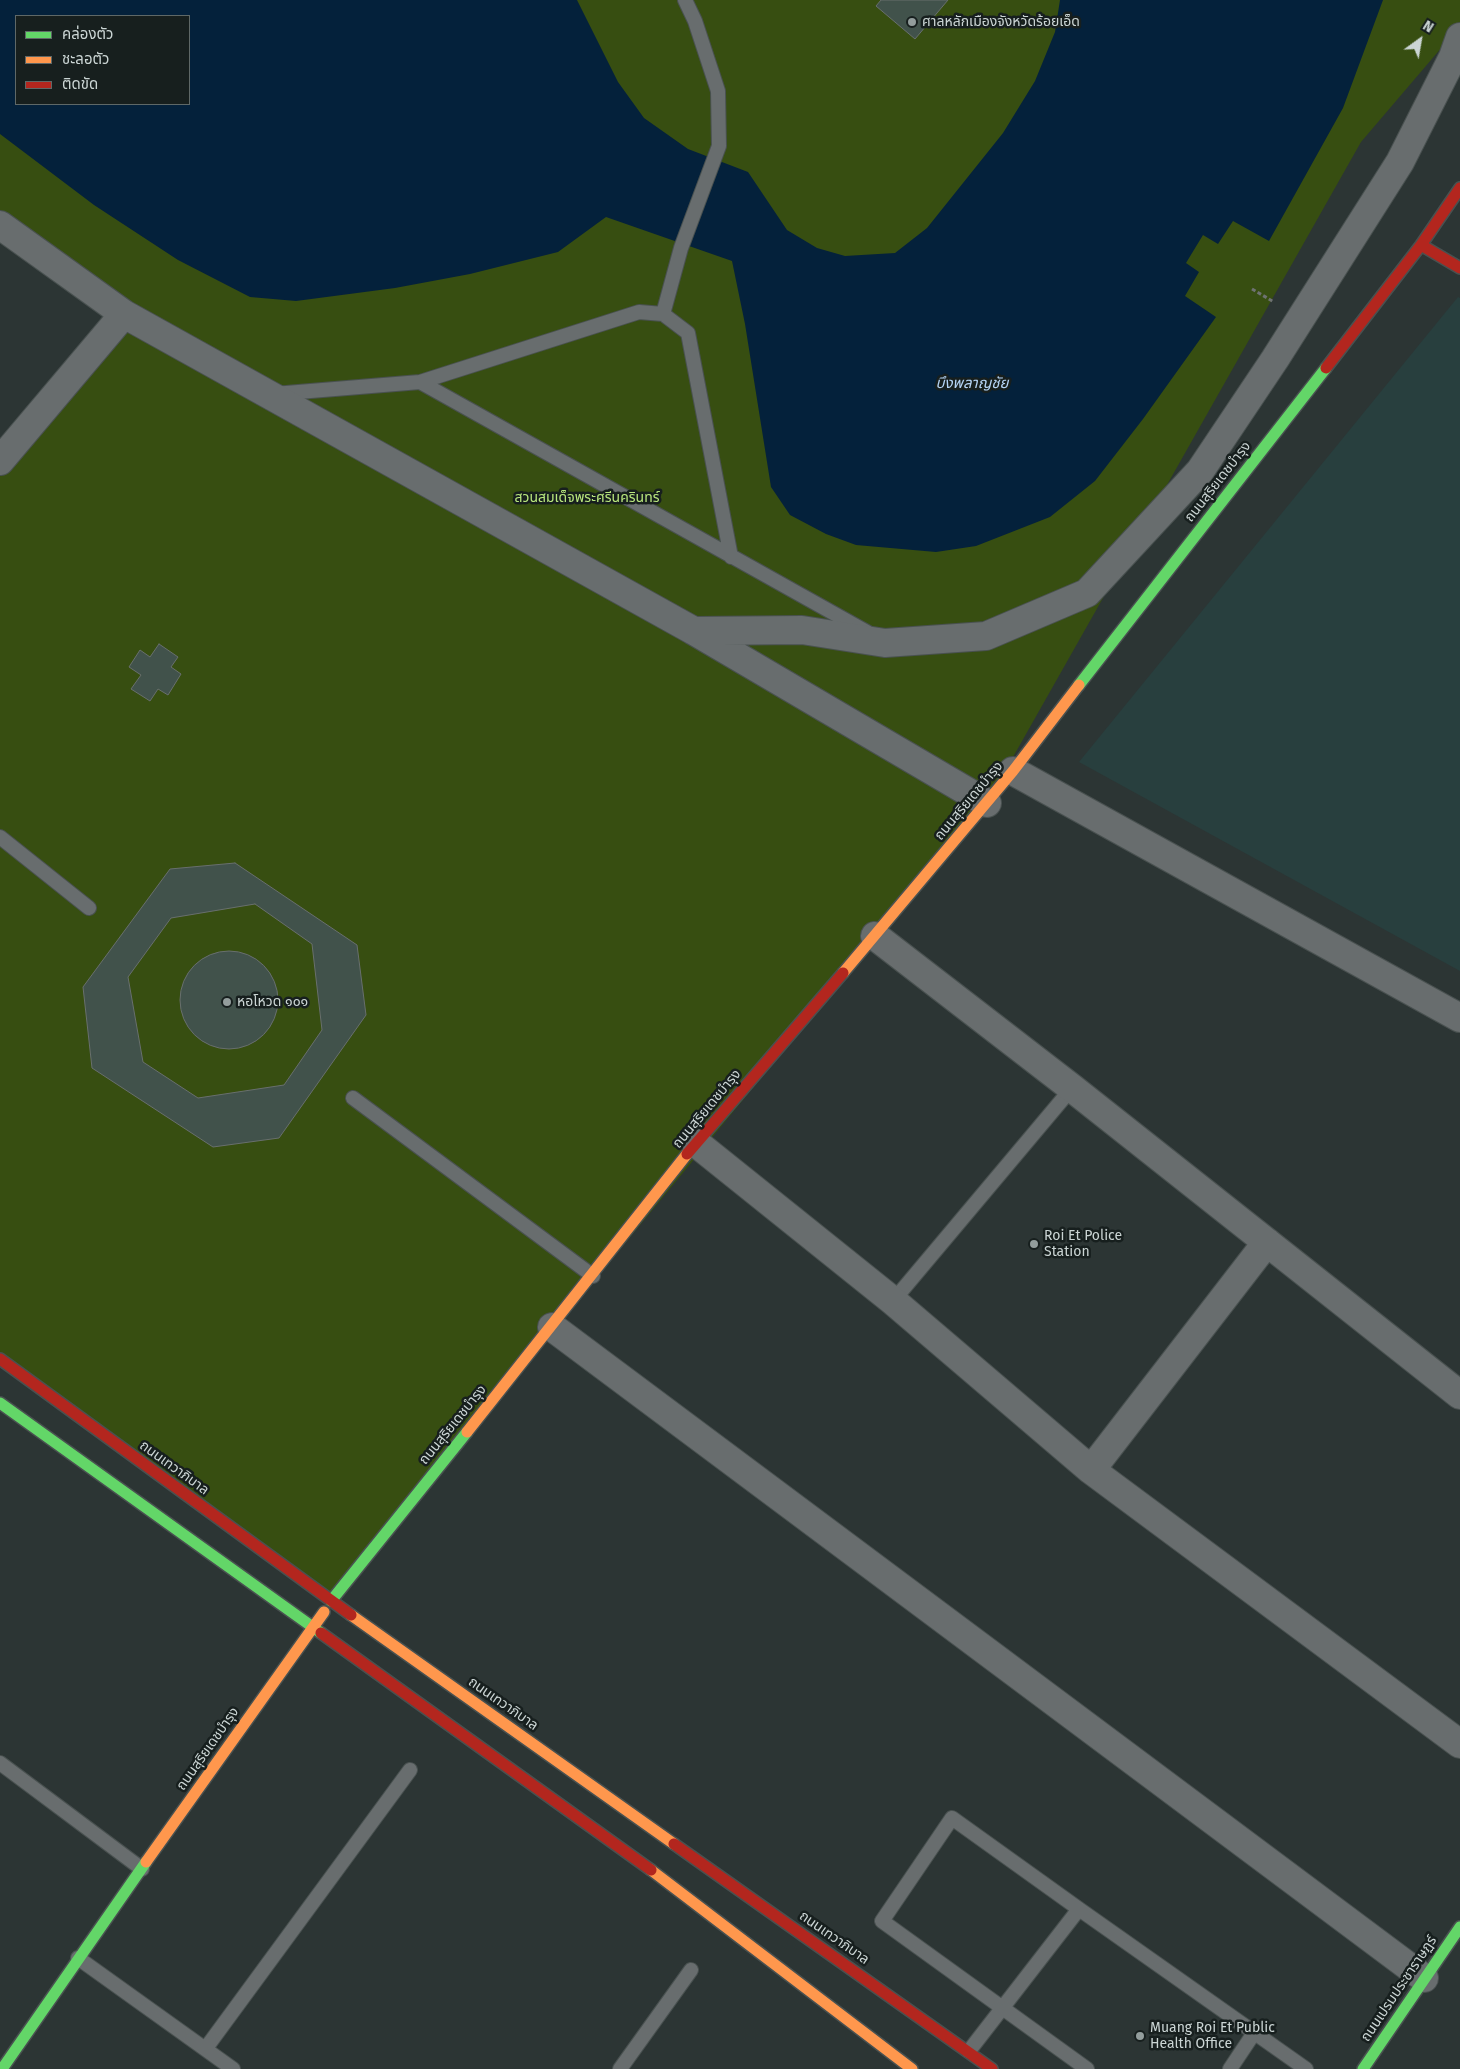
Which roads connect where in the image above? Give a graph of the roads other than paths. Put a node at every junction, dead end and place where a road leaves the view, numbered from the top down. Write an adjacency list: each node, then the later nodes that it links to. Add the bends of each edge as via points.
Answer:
1 (685, 0): 8 (lane, via 718,91 719,146 681,248)
2 (1460, 37): 14 (street, via 1400,162 1200,471 1087,593 986,636)
3 (1460, 188): 5 (main road, ถนนสุริยเดชบำรุง)
4 (0, 225): 7 (street)
5 (1421, 244): 6 (main road); 15 (main road, ถนนสุริยเดชบำรุง)
6 (1460, 268)
7 (124, 314): 10 (street); 11 (street)
8 (663, 314): 9 (lane, via 639,312); 12 (lane, via 688,333)
9 (420, 382): 10 (lane); 12 (lane)
10 (268, 394): 13 (street)
11 (0, 461)
12 (731, 556): 14 (lane)
13 (694, 631): 14 (street, via 802,630); 16 (street)
14 (885, 643)
15 (1013, 770): 16 (main road, ถนนสุริยเดชบำรุง); 20 (street)
16 (987, 803): 19 (main road, ถนนสุริยเดชบำรุง)
17 (0, 837): 18 (lane)
18 (89, 908)
19 (875, 936): 21 (street); 23 (main road, ถนนสุริยเดชบำรุง)
20 (1460, 1018)
21 (1072, 1088): 24 (street); 26 (lane)
22 (353, 1098): 25 (lane)
23 (696, 1143): 25 (main road, ถนนสุริยเดชบำรุง); 26 (street)
24 (1267, 1242): 29 (street); 31 (street)
25 (593, 1276): 27 (main road, ถนนสุริยเดชบำรุง)
26 (893, 1301): 31 (street)
27 (552, 1327): 32 (main road, ถนนสุริยเดชบำรุง); 42 (street)
28 (0, 1359): 32 (main road, ถนนเทวาภิบาล)
29 (1460, 1395)
30 (0, 1403): 33 (main road)
31 (1091, 1470): 34 (street)
32 (331, 1602): 33 (main road, ถนนสุริยเดชบำรุง); 46 (main road, ถนนเทวาภิบาล)
33 (313, 1628): 37 (main road, ถนนสุริยเดชบำรุง); 50 (main road, via 692,1900)
34 (1460, 1744)
35 (0, 1763): 37 (lane)
36 (410, 1770): 45 (lane)
37 (142, 1869): 40 (main road, ถนนสุริยเดชบำรุง)
38 (1078, 1909): 43 (lane); 43 (lane, via 952,1818 882,1921); 44 (lane)
39 (1460, 1927): 42 (main road, ถนนเปรมประชาราษฏร์)
40 (78, 1958): 45 (lane); 47 (main road, ถนนสุริยเดชบำรุง)
41 (692, 1970): 49 (lane)
42 (1424, 1978): 55 (main road, ถนนเปรมประชาราษฏร์)
43 (1002, 2008): 46 (lane); 52 (lane)
44 (1254, 2033): 53 (lane); 54 (lane)
45 (206, 2048): 48 (lane)
46 (969, 2051): 51 (main road, ถนนเทวาภิบาล)
47 (2, 2069)
48 (233, 2069)
49 (620, 2069)
50 (912, 2069)
51 (992, 2069)
52 (1087, 2069)
53 (1230, 2069)
54 (1306, 2069)
55 (1362, 2069)

